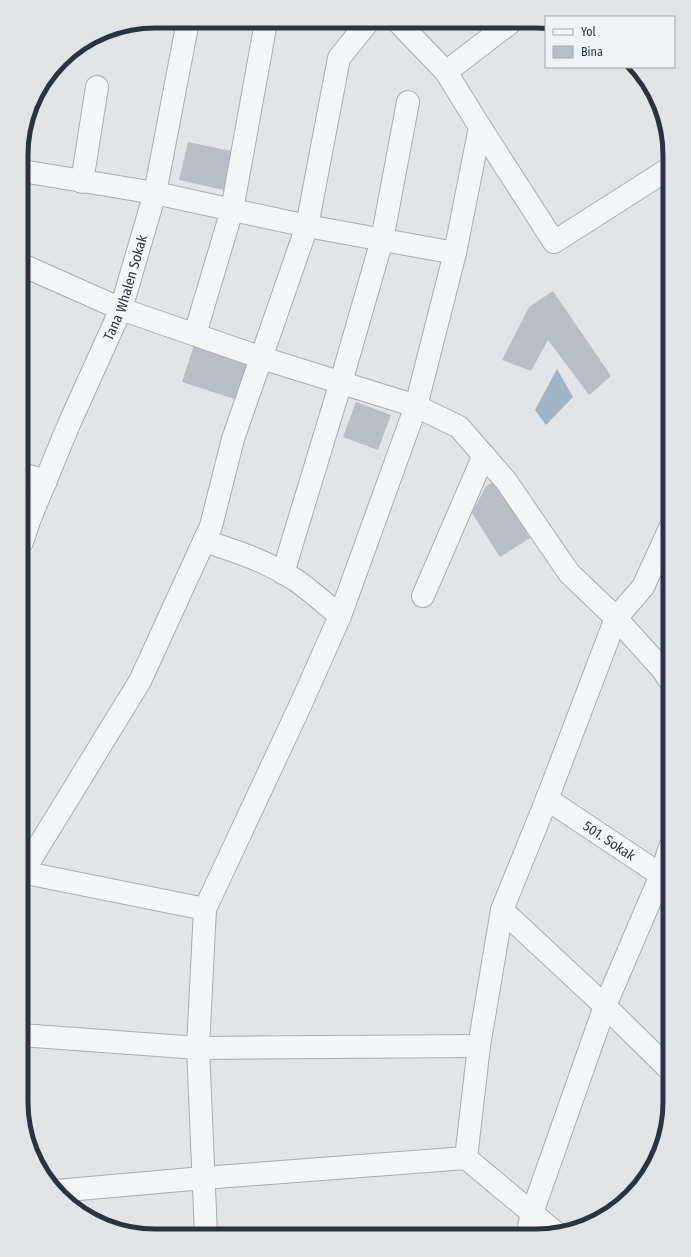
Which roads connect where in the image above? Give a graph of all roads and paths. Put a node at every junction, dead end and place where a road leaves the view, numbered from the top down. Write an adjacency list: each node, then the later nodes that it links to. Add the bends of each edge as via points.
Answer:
1 (187, 28): 13 (street, Tana Whalen Sokak)
2 (265, 28): 14 (street)
3 (363, 28): 15 (street, via 338,58)
4 (405, 28): 6 (street)
5 (503, 28): 6 (street)
6 (446, 72): 9 (street)
7 (97, 87): 12 (street)
8 (408, 102): 16 (street)
9 (480, 127): 11 (street, via 554,242); 17 (street)
10 (28, 172): 12 (street)
11 (663, 172)
12 (82, 182): 13 (street)
13 (155, 193): 14 (street); 19 (street, Tana Whalen Sokak)
14 (232, 210): 15 (street); 20 (street)
15 (307, 226): 16 (street); 21 (street)
16 (382, 240): 17 (street); 22 (street)
17 (455, 254): 23 (street)
18 (28, 268): 19 (street)
19 (120, 309): 20 (street); 26 (street, Tana Whalen Sokak)
20 (195, 334): 21 (street)
21 (262, 358): 22 (street); 28 (street, via 233,439 211,526)
22 (341, 382): 23 (street); 30 (street)
23 (416, 406): 24 (street, via 459,427); 32 (street)
24 (484, 455): 31 (street); 33 (street, via 506,481 569,573)
25 (28, 476): 26 (street)
26 (46, 481): 27 (street, Tana Whalen Sokak)
27 (28, 524)
28 (204, 541): 30 (street, via 235,550); 36 (street, via 140,681)
29 (663, 543): 33 (street, via 643,587)
30 (283, 573): 32 (street)
31 (423, 596)
32 (340, 616): 40 (street)
33 (616, 618): 34 (street); 35 (street)
34 (663, 670)
35 (547, 798): 38 (street, 501. Sokak); 41 (street)
36 (28, 863)
37 (28, 874): 40 (street)
38 (663, 879)
39 (663, 884): 42 (street)
40 (205, 909): 45 (street)
41 (502, 910): 42 (street); 44 (street)
42 (605, 1006): 46 (street); 50 (street)
43 (28, 1036): 45 (street)
44 (479, 1046): 45 (street); 47 (street)
45 (198, 1048): 48 (street)
46 (663, 1063)
47 (466, 1158): 48 (street); 50 (street)
48 (203, 1178): 49 (street); 52 (street)
49 (64, 1190)
50 (532, 1212): 51 (street); 53 (street)
51 (550, 1228)
52 (206, 1229)
53 (528, 1229)

